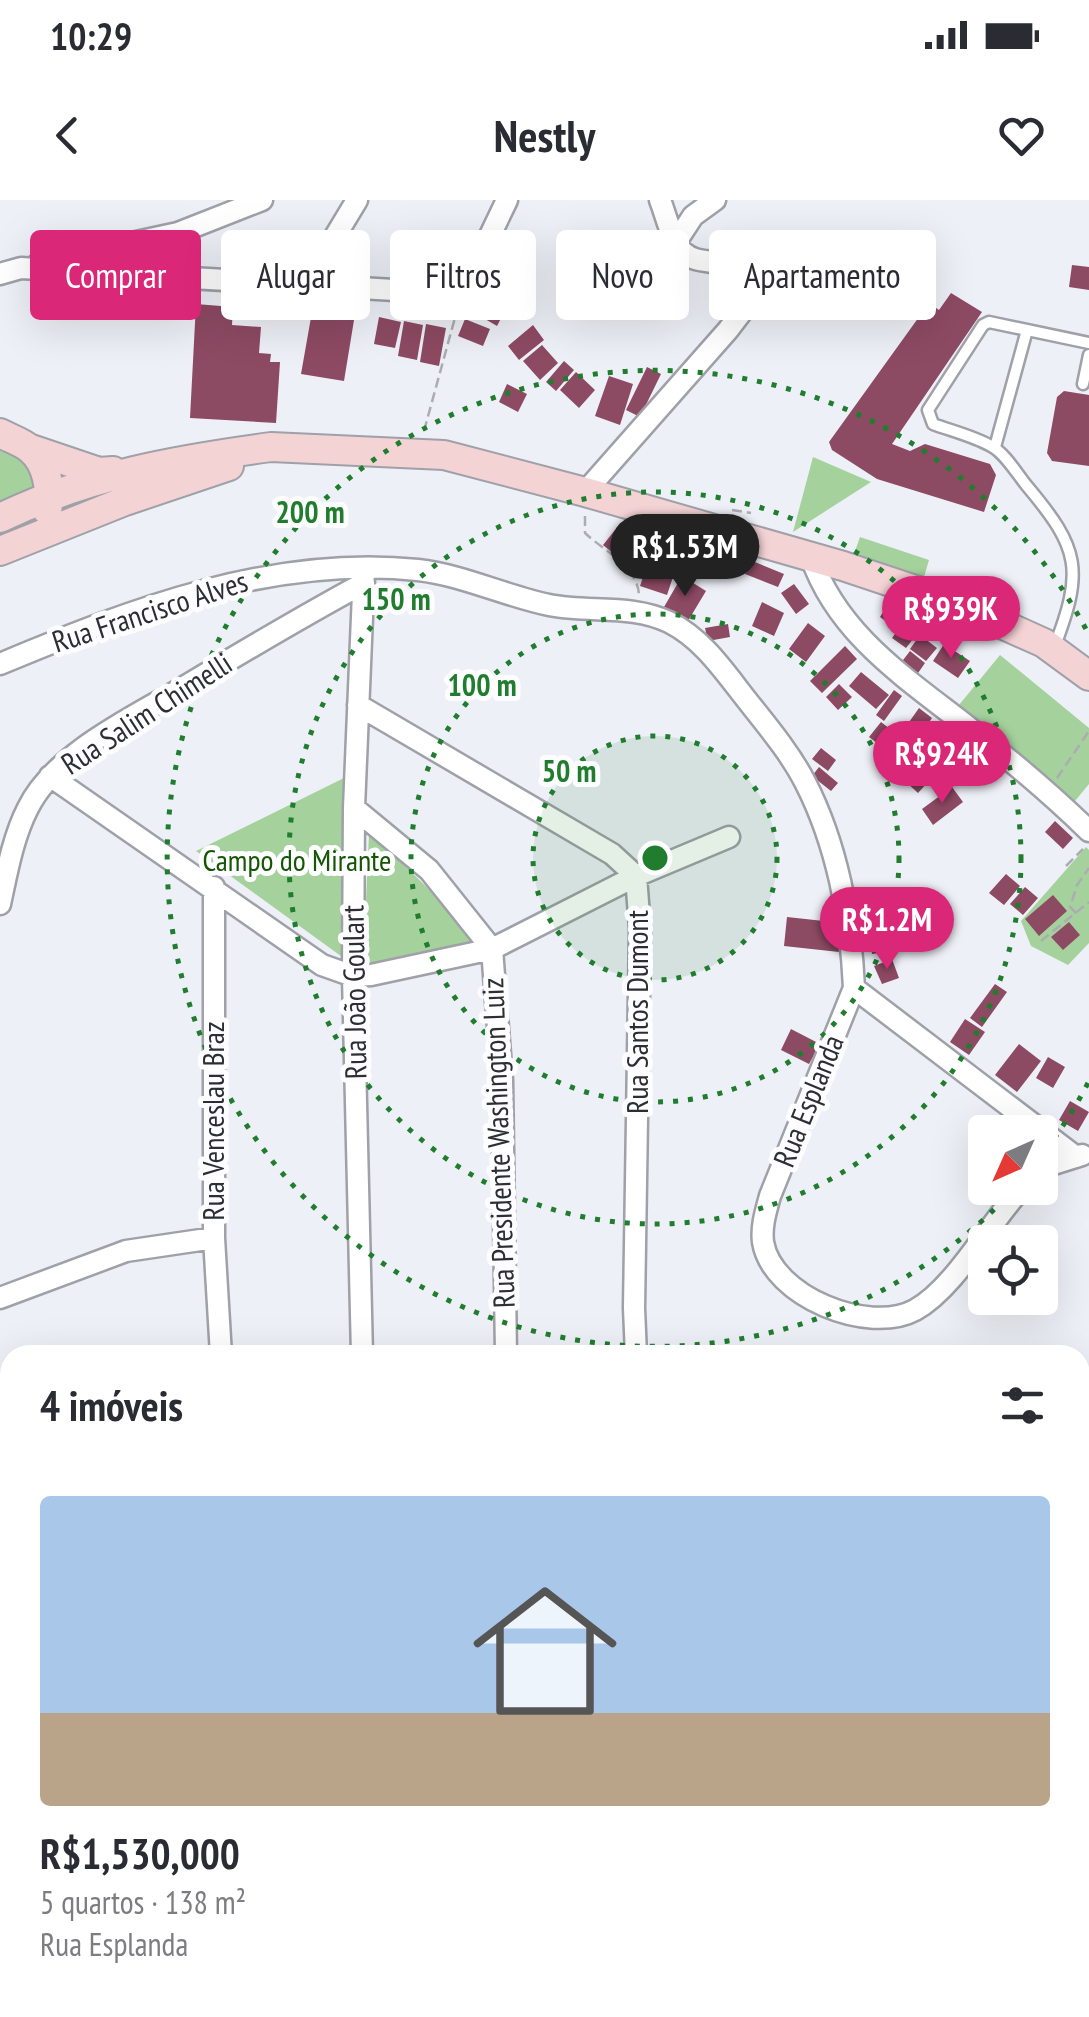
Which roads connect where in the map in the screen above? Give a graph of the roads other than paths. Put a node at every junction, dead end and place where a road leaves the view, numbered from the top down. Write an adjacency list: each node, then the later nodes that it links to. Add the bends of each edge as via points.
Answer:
1 (262, 200): 10 (street, via 178,234)
2 (357, 200): 6 (street)
3 (506, 200): 12 (street, via 462,294)
4 (660, 200): 7 (street)
5 (715, 200): 8 (street)
6 (339, 230)
7 (671, 230)
8 (684, 230)
9 (689, 256): 22 (street, via 737,272 747,291 741,313)
10 (10, 271): 11 (street)
11 (221, 280)
12 (370, 287)
13 (1027, 330): 14 (lane); 19 (lane); 19 (lane, via 982,325 928,410 933,424)
14 (1089, 343)
15 (1089, 355): 16 (lane)
16 (1083, 384)
17 (2, 435): 20 (main road)
18 (272, 447): 21 (main road); 22 (main road, via 444,455); 25 (main road)
19 (995, 447): 29 (lane, via 1070,546 1073,572)
20 (31, 449): 21 (main road, via 99,472); 23 (main road)
21 (130, 470): 23 (main road)
22 (585, 492): 27 (main road)
23 (51, 493): 24 (main road); 25 (main road)
24 (0, 518)
25 (32, 538): 26 (main road)
26 (0, 552)
27 (811, 557): 29 (main road, via 986,615); 35 (street, via 837,610 871,650)
28 (364, 576): 30 (street, Rua Francisco Alves, via 287,573 202,590); 32 (street, Rua João Goulart); 33 (street, Rua Salim Chimelli, via 102,735); 42 (street, Rua Esplanda, via 421,570 550,605 648,614 689,634 748,701 806,784 834,862)
29 (1054, 649): 31 (main road)
30 (0, 664)
31 (1089, 676)
32 (358, 705): 34 (street, Rua João Goulart); 37 (street, Rua Santos Dumont, via 612,854)
33 (50, 776): 38 (street); 39 (street, Rua Salim Chimelli, via 28,806)
34 (354, 808): 40 (street, Rua Presidente Washington Luiz, via 429,870); 41 (street, Rua João Goulart)
35 (1089, 831)
36 (729, 837): 37 (street)
37 (636, 876): 40 (street); 51 (street, Rua Santos Dumont)
38 (214, 888): 41 (street, via 322,964); 46 (street, Rua Venceslau Braz)
39 (0, 904)
40 (492, 949): 41 (street); 50 (street, Rua Presidente Washington Luiz, via 502,1080)
41 (353, 976): 49 (street, Rua João Goulart)
42 (854, 988): 43 (street); 45 (street, Rua Esplanda, via 770,1196 763,1245 774,1266 793,1286 836,1310 898,1318 934,1296)
43 (1083, 1155): 44 (street)
44 (1058, 1163)
45 (1008, 1205)
46 (214, 1238): 47 (street, via 126,1251); 48 (street, Rua Venceslau Braz)
47 (0, 1298)
48 (220, 1345)
49 (362, 1345)
50 (506, 1345)
51 (636, 1345)

